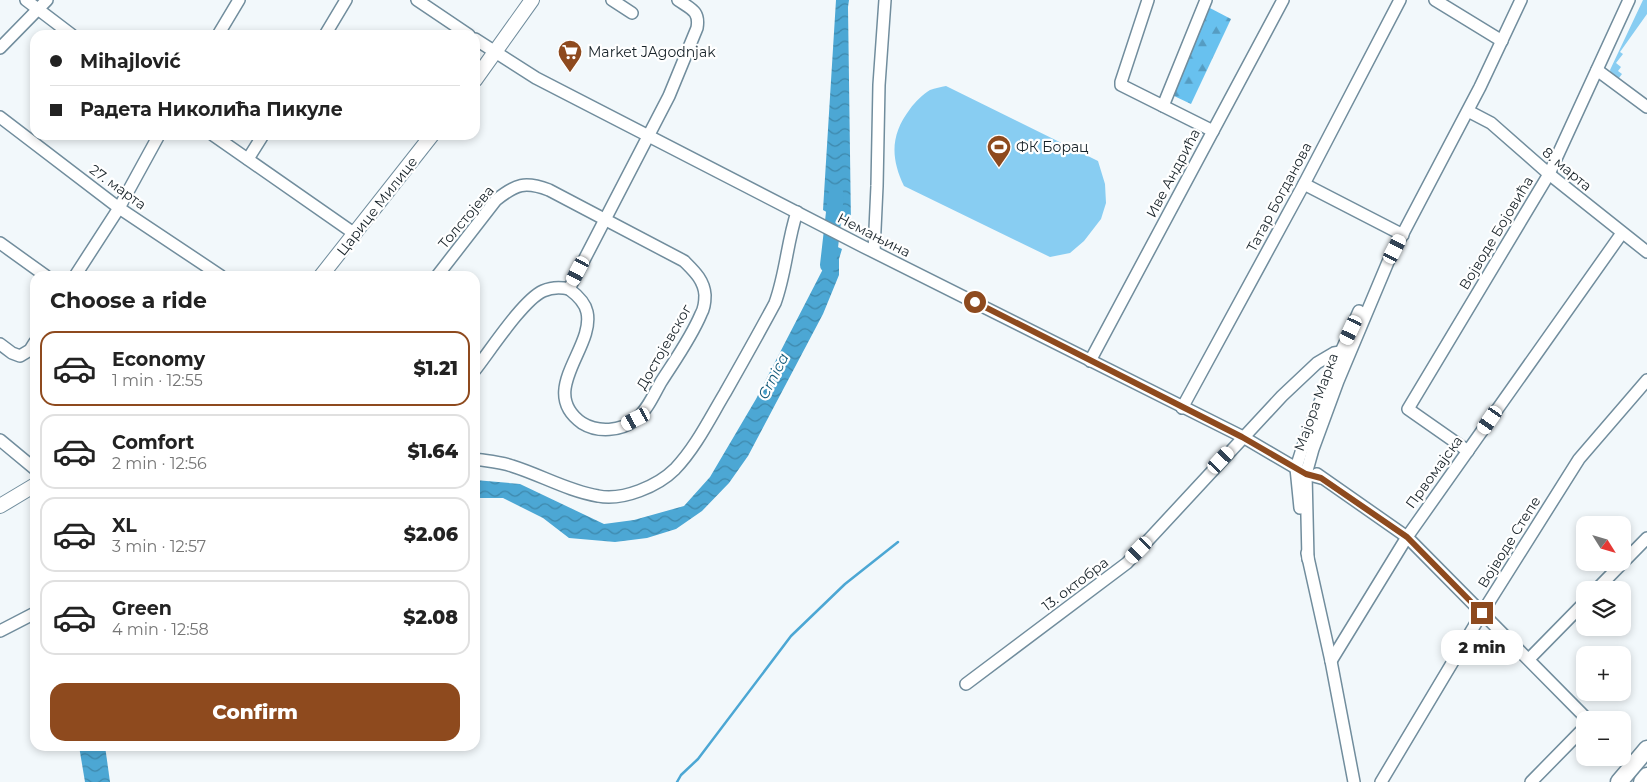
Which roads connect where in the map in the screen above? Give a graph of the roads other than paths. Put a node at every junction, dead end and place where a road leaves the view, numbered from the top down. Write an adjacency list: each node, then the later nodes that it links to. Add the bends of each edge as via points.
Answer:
1 (26, 0): 17 (street)
2 (47, 0): 17 (street)
3 (238, 0): 20 (street)
4 (346, 0): 21 (street)
5 (417, 0): 22 (street)
6 (532, 0): 26 (main road)
7 (612, 0): 18 (street)
8 (678, 0): 34 (street, via 696,12 699,18 697,28)
9 (885, 0): 51 (street, via 877,186)
10 (1148, 0): 29 (street, via 1121,86)
11 (1206, 0): 29 (street)
12 (1283, 0): 33 (street, Иве Андрића)
13 (1400, 0): 43 (street, Татар Богданова)
14 (1436, 0): 23 (street)
15 (1521, 0): 23 (street, Мајора Марка)
16 (1629, 0): 27 (street, Војводе Бојовића)
17 (38, 10): 19 (street); 25 (street)
18 (632, 13)
19 (65, 30)
20 (221, 30)
21 (327, 30)
22 (462, 30)
23 (1502, 41): 31 (street, Мајора Марка)
24 (480, 42): 26 (street, Немањина)
25 (0, 48)
26 (496, 53): 28 (main road); 34 (street, Немањина, via 536,78)
27 (1597, 70): 30 (street); 42 (street, Војводе Бојовића)
28 (480, 74)
29 (1163, 106): 33 (street)
30 (1647, 107)
31 (1468, 111): 42 (street, 8. марта, via 1491,123); 49 (street, Мајора Марка)
32 (0, 117): 36 (street, 27. марта)
33 (1213, 131): 63 (street, Иве Андрића)
34 (649, 135): 45 (street, Немањина); 46 (street)
35 (30, 140): 44 (street, 27. марта)
36 (30, 140)
37 (156, 140): 44 (street)
38 (220, 140): 41 (street)
39 (260, 140): 41 (street)
40 (428, 140): 48 (main road, Царице Милице)
41 (248, 160): 48 (street)
42 (1549, 174): 47 (street, 8. марта); 69 (street, Војводе Бојовића, via 1408,409)
43 (1304, 184): 49 (street); 66 (street, Татар Богданова)
44 (119, 208): 55 (street); 56 (street, 27. марта)
45 (800, 214): 51 (street, Немањина); 70 (street, via 790,240 776,303 706,426 686,457 666,476 642,490 600,497 512,465)
46 (606, 219): 58 (street, Толстојева, via 549,190 527,184 517,186 496,200); 59 (street); 59 (street, Достојевског, via 684,261 703,284 705,297 703,311 695,327 648,404 636,419 624,426 601,430 592,428 581,422 566,400 570,366 588,326 587,310)
47 (1622, 233): 52 (street, 8. марта); 69 (street, Првомајска)
48 (355, 234): 57 (main road, Царице Милице)
49 (1402, 235): 53 (street, Мајора Марка)
50 (0, 243): 54 (street)
51 (869, 249): 63 (street, Немањина)
52 (1647, 252)
53 (1388, 262): 62 (street, Мајора Марка); 72 (street, Мајора Марка)
54 (39, 271)
55 (79, 271)
56 (214, 271)
57 (325, 271)
58 (441, 271)
59 (569, 288): 64 (street, via 542,291 530,300)
60 (0, 344): 61 (street, via 20,356)
61 (30, 350)
62 (1340, 352): 67 (street, 13. октобра, via 1317,363); 72 (street, Мајора Марка)
63 (1090, 361): 66 (street, Немањина)
64 (480, 364)
65 (1647, 380): 79 (street, Војводе Степе, via 1579,459)
66 (1182, 408): 67 (street, Немањина)
67 (1242, 437): 72 (street, Немањина); 84 (street, 13. октобра, via 1127,562)
68 (0, 440): 71 (street)
69 (1468, 451): 75 (street, Првомајска)
70 (480, 460)
71 (30, 465)
72 (1302, 467): 75 (street, Немањина); 83 (street, Мајора Марка, via 1308,559)
73 (30, 488): 74 (main road)
74 (0, 506)
75 (1407, 537): 79 (street, Немањина); 83 (street, Првомајска)
76 (1647, 538): 77 (street)
77 (1605, 581)
78 (1576, 611): 82 (street)
79 (1482, 613): 82 (street, Немањина); 90 (street, Војводе Степе)
80 (30, 615): 81 (street)
81 (0, 630)
82 (1529, 660): 85 (street, Немањина)
83 (1331, 661): 89 (street, Мајора Марка)
84 (966, 684)
85 (1579, 711)
86 (1576, 736): 91 (street)
87 (1647, 749): 92 (highway)
88 (1647, 776): 93 (highway)
89 (1351, 780)
90 (1381, 782)
91 (1531, 782)
92 (1619, 782)
93 (1642, 782)

